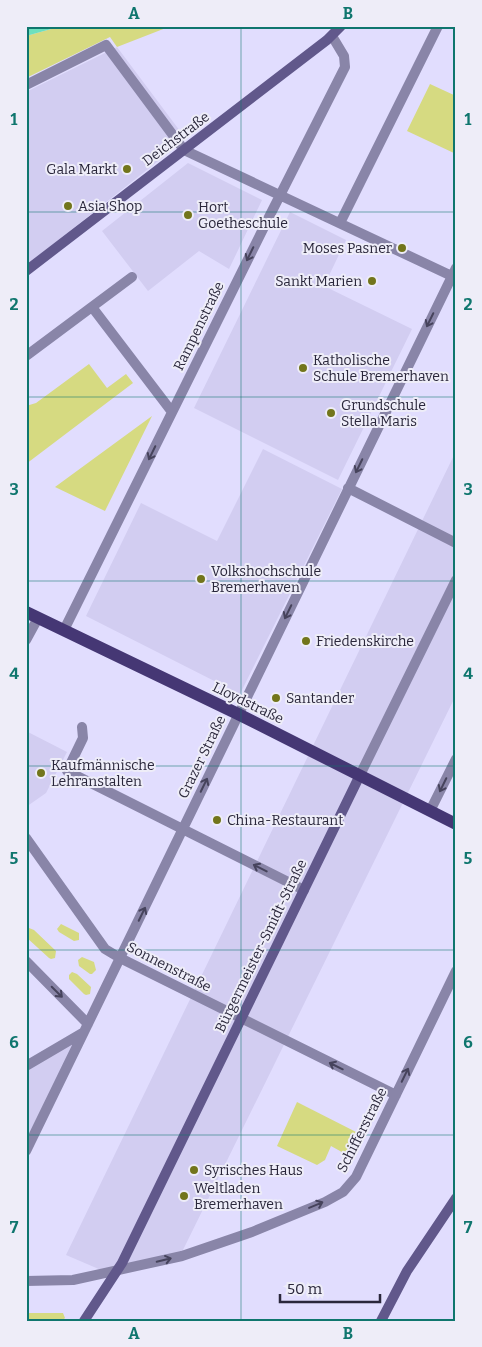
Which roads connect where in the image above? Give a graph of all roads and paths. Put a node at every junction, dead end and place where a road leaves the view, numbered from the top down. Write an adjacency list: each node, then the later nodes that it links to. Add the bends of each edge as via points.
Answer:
1 (341, 26): 3 (street, Deichstraße)
2 (438, 26): 7 (street)
3 (332, 36): 5 (street, Deichstraße); 6 (street, Rampenstraße, via 344,56 345,67)
4 (26, 85): 5 (street, via 106,45)
5 (184, 150): 6 (street); 8 (street, Deichstraße)
6 (280, 195): 7 (street); 13 (street, Rampenstraße, one-way to 13)
7 (340, 224): 9 (street)
8 (27, 267)
9 (454, 274): 14 (street, Grazer Straße, one-way to 14)
10 (132, 277): 11 (street)
11 (92, 307): 12 (street); 13 (street)
12 (26, 356)
13 (172, 412): 19 (street, Rampenstraße, one-way to 19)
14 (348, 488): 15 (street); 21 (street, Grazer Straße, one-way to 21)
15 (456, 542)
16 (456, 580): 24 (street, Bürgermeister-Smidt-Straße)
17 (26, 612): 18 (main road, Lloydstraße)
18 (38, 618): 19 (main road, Lloydstraße); 20 (street)
19 (64, 630): 21 (main road, Lloydstraße)
20 (26, 640)
21 (238, 714): 24 (main road, Lloydstraße); 27 (street, Grazer Straße, one-way to 21)
22 (82, 727): 27 (street, via 83,738 67,771)
23 (456, 759): 25 (street, one-way to 25)
24 (360, 775): 25 (main road, Lloydstraße); 29 (street, Bürgermeister-Smidt-Straße)
25 (430, 811): 26 (main road, Lloydstraße)
26 (456, 824)
27 (183, 829): 29 (street, one-way to 27); 30 (street, Grazer Straße, one-way to 27)
28 (26, 838): 30 (street, Sonnenstraße, via 106,949)
29 (304, 890): 33 (street, Bürgermeister-Smidt-Straße)
30 (120, 958): 33 (street, Sonnenstraße); 34 (street, Grazer Straße)
31 (26, 961): 34 (street, one-way to 34)
32 (456, 971): 36 (street, Schifferstraße, one-way to 32)
33 (241, 1018): 36 (street, Sonnenstraße, one-way to 33); 39 (street, Bürgermeister-Smidt-Straße)
34 (86, 1028): 35 (street); 37 (street, Grazer Straße)
35 (26, 1066)
36 (396, 1095): 39 (street, Schifferstraße, one-way to 36, via 182,1256 244,1235 343,1192 356,1177)
37 (26, 1151)
38 (456, 1198): 42 (street, via 407,1271)
39 (116, 1271): 40 (street, Schifferstraße, via 73,1280); 41 (street, Bürgermeister-Smidt-Straße)
40 (26, 1281)
41 (84, 1321)
42 (380, 1321)

